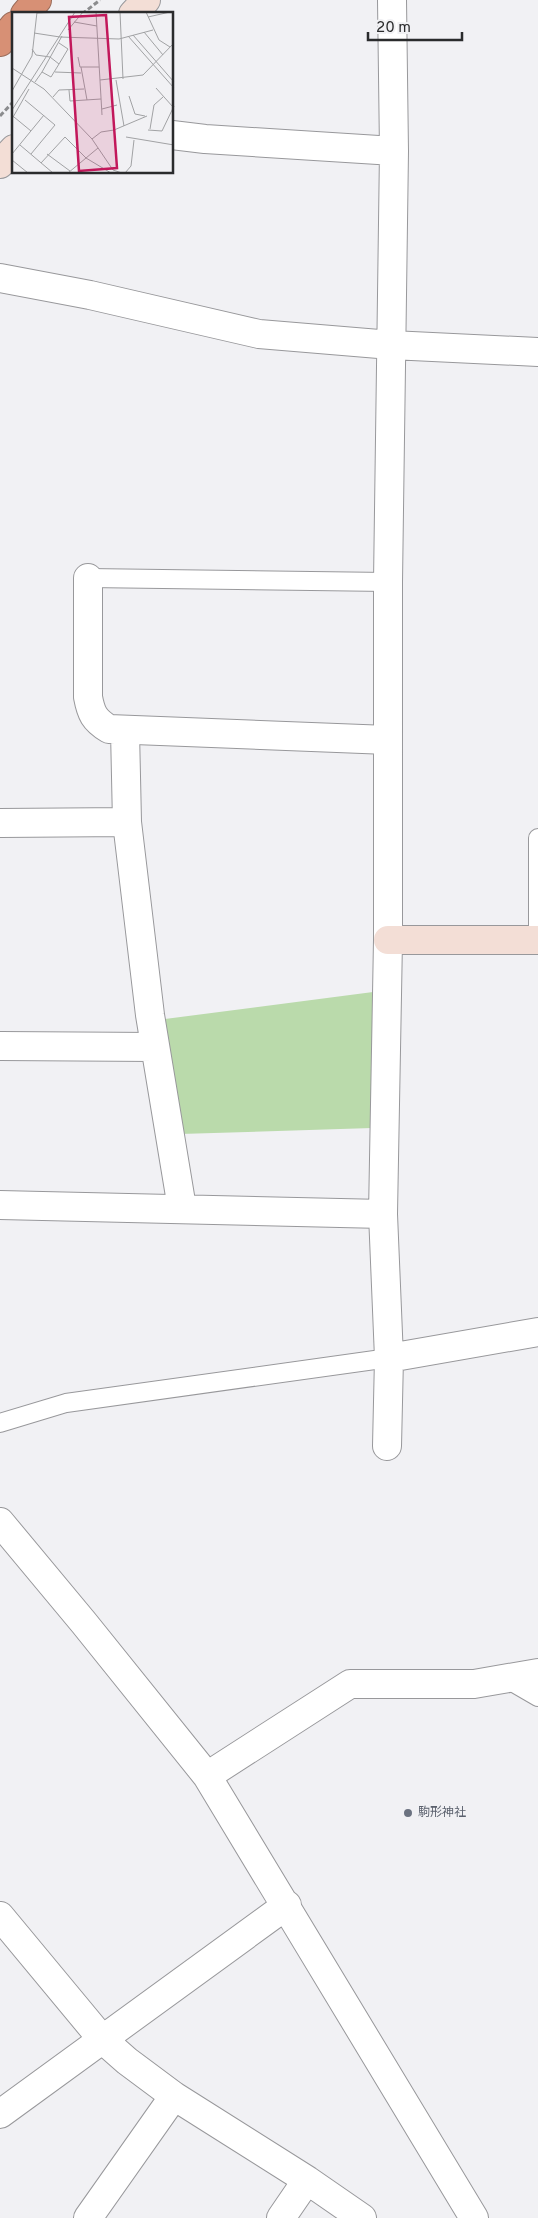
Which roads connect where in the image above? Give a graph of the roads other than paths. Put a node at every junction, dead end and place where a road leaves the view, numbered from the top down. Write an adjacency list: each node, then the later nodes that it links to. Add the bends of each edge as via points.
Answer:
1 (37, 0): 4 (highway)
2 (146, 0): 5 (street)
3 (392, 0): 10 (street)
4 (27, 12)
5 (135, 12)
6 (12, 28): 7 (highway)
7 (0, 42)
8 (174, 134): 10 (street, via 205,140)
9 (12, 151): 11 (street)
10 (394, 151): 13 (street)
11 (0, 164)
12 (0, 278): 13 (street, via 259,334)
13 (391, 345): 14 (street); 16 (street)
14 (538, 352)
15 (88, 578): 16 (lane); 17 (street, via 90,711 96,721 109,729)
16 (388, 582): 18 (street)
17 (125, 731): 18 (street); 19 (street)
18 (388, 740): 22 (street)
19 (127, 822): 20 (street); 25 (street)
20 (0, 823)
21 (538, 838): 23 (lane)
22 (388, 940): 23 (street); 28 (street)
23 (538, 940)
24 (0, 1046): 25 (street)
25 (155, 1047): 27 (street)
26 (0, 1205): 27 (street)
27 (182, 1208): 28 (street)
28 (383, 1214): 30 (street)
29 (538, 1332): 30 (street)
30 (389, 1358): 31 (lane, via 66,1403); 32 (street)
31 (0, 1424)
32 (387, 1446)
33 (0, 1522): 37 (street)
34 (538, 1673): 35 (street)
35 (507, 1679): 36 (lane); 37 (street, via 474,1684 350,1684)
36 (538, 1697)
37 (207, 1776): 38 (street)
38 (287, 1905): 40 (street); 47 (street)
39 (0, 1916): 40 (street)
40 (102, 2039): 41 (street); 42 (street)
41 (174, 2096): 43 (street); 44 (street)
42 (0, 2114)
43 (307, 2180): 45 (street); 46 (street)
44 (88, 2218)
45 (281, 2218)
46 (362, 2218)
47 (474, 2218)

